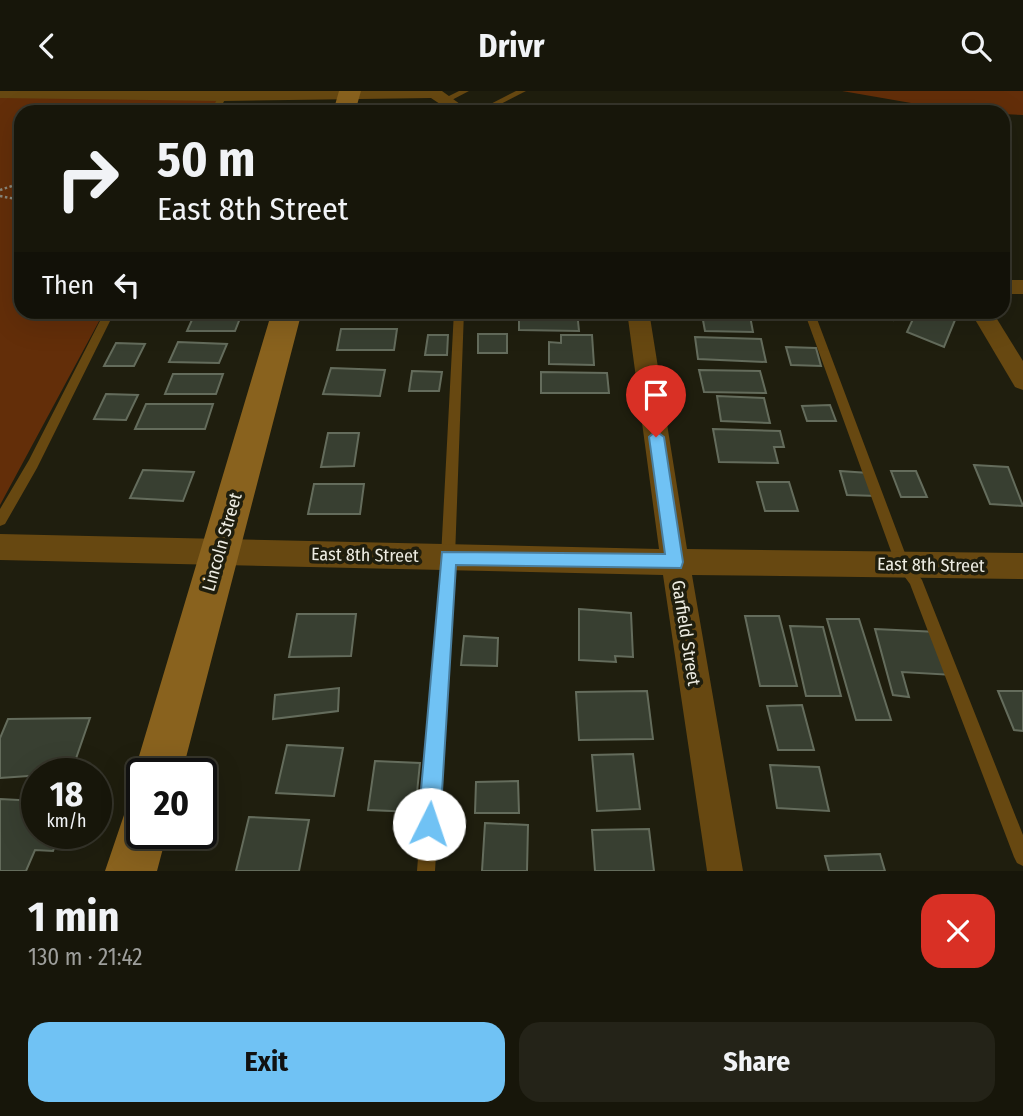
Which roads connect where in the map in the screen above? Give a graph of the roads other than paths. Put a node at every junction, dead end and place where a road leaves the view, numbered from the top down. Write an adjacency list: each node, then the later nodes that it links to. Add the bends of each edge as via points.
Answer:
1 (465, 91): 5 (lane)
2 (522, 91): 10 (lane)
3 (98, 92): 4 (street); 6 (street)
4 (0, 93)
5 (436, 95): 7 (street); 9 (street)
6 (223, 96): 7 (street); 8 (lane)
7 (347, 99)
8 (218, 105)
9 (452, 105)
10 (493, 105)
11 (106, 319): 18 (lane)
12 (285, 319): 20 (main road, Lincoln Street)
13 (459, 319): 21 (lane)
14 (639, 319): 22 (street, Garfield Street)
15 (812, 319): 23 (lane)
16 (986, 319): 17 (street)
17 (1023, 381)
18 (0, 520)
19 (0, 547): 20 (street, East 8th Street)
20 (219, 552): 21 (street, East 8th Street); 25 (main road, Lincoln Street)
21 (448, 557): 22 (street, East 8th Street); 29 (lane)
22 (675, 562): 23 (street, East 8th Street); 30 (street, Garfield Street)
23 (903, 565): 24 (street, East 8th Street); 27 (lane, via 915,580)
24 (1023, 566)
25 (162, 758)
26 (137, 849): 28 (main road)
27 (1023, 857)
28 (131, 871)
29 (426, 871)
30 (725, 871)

